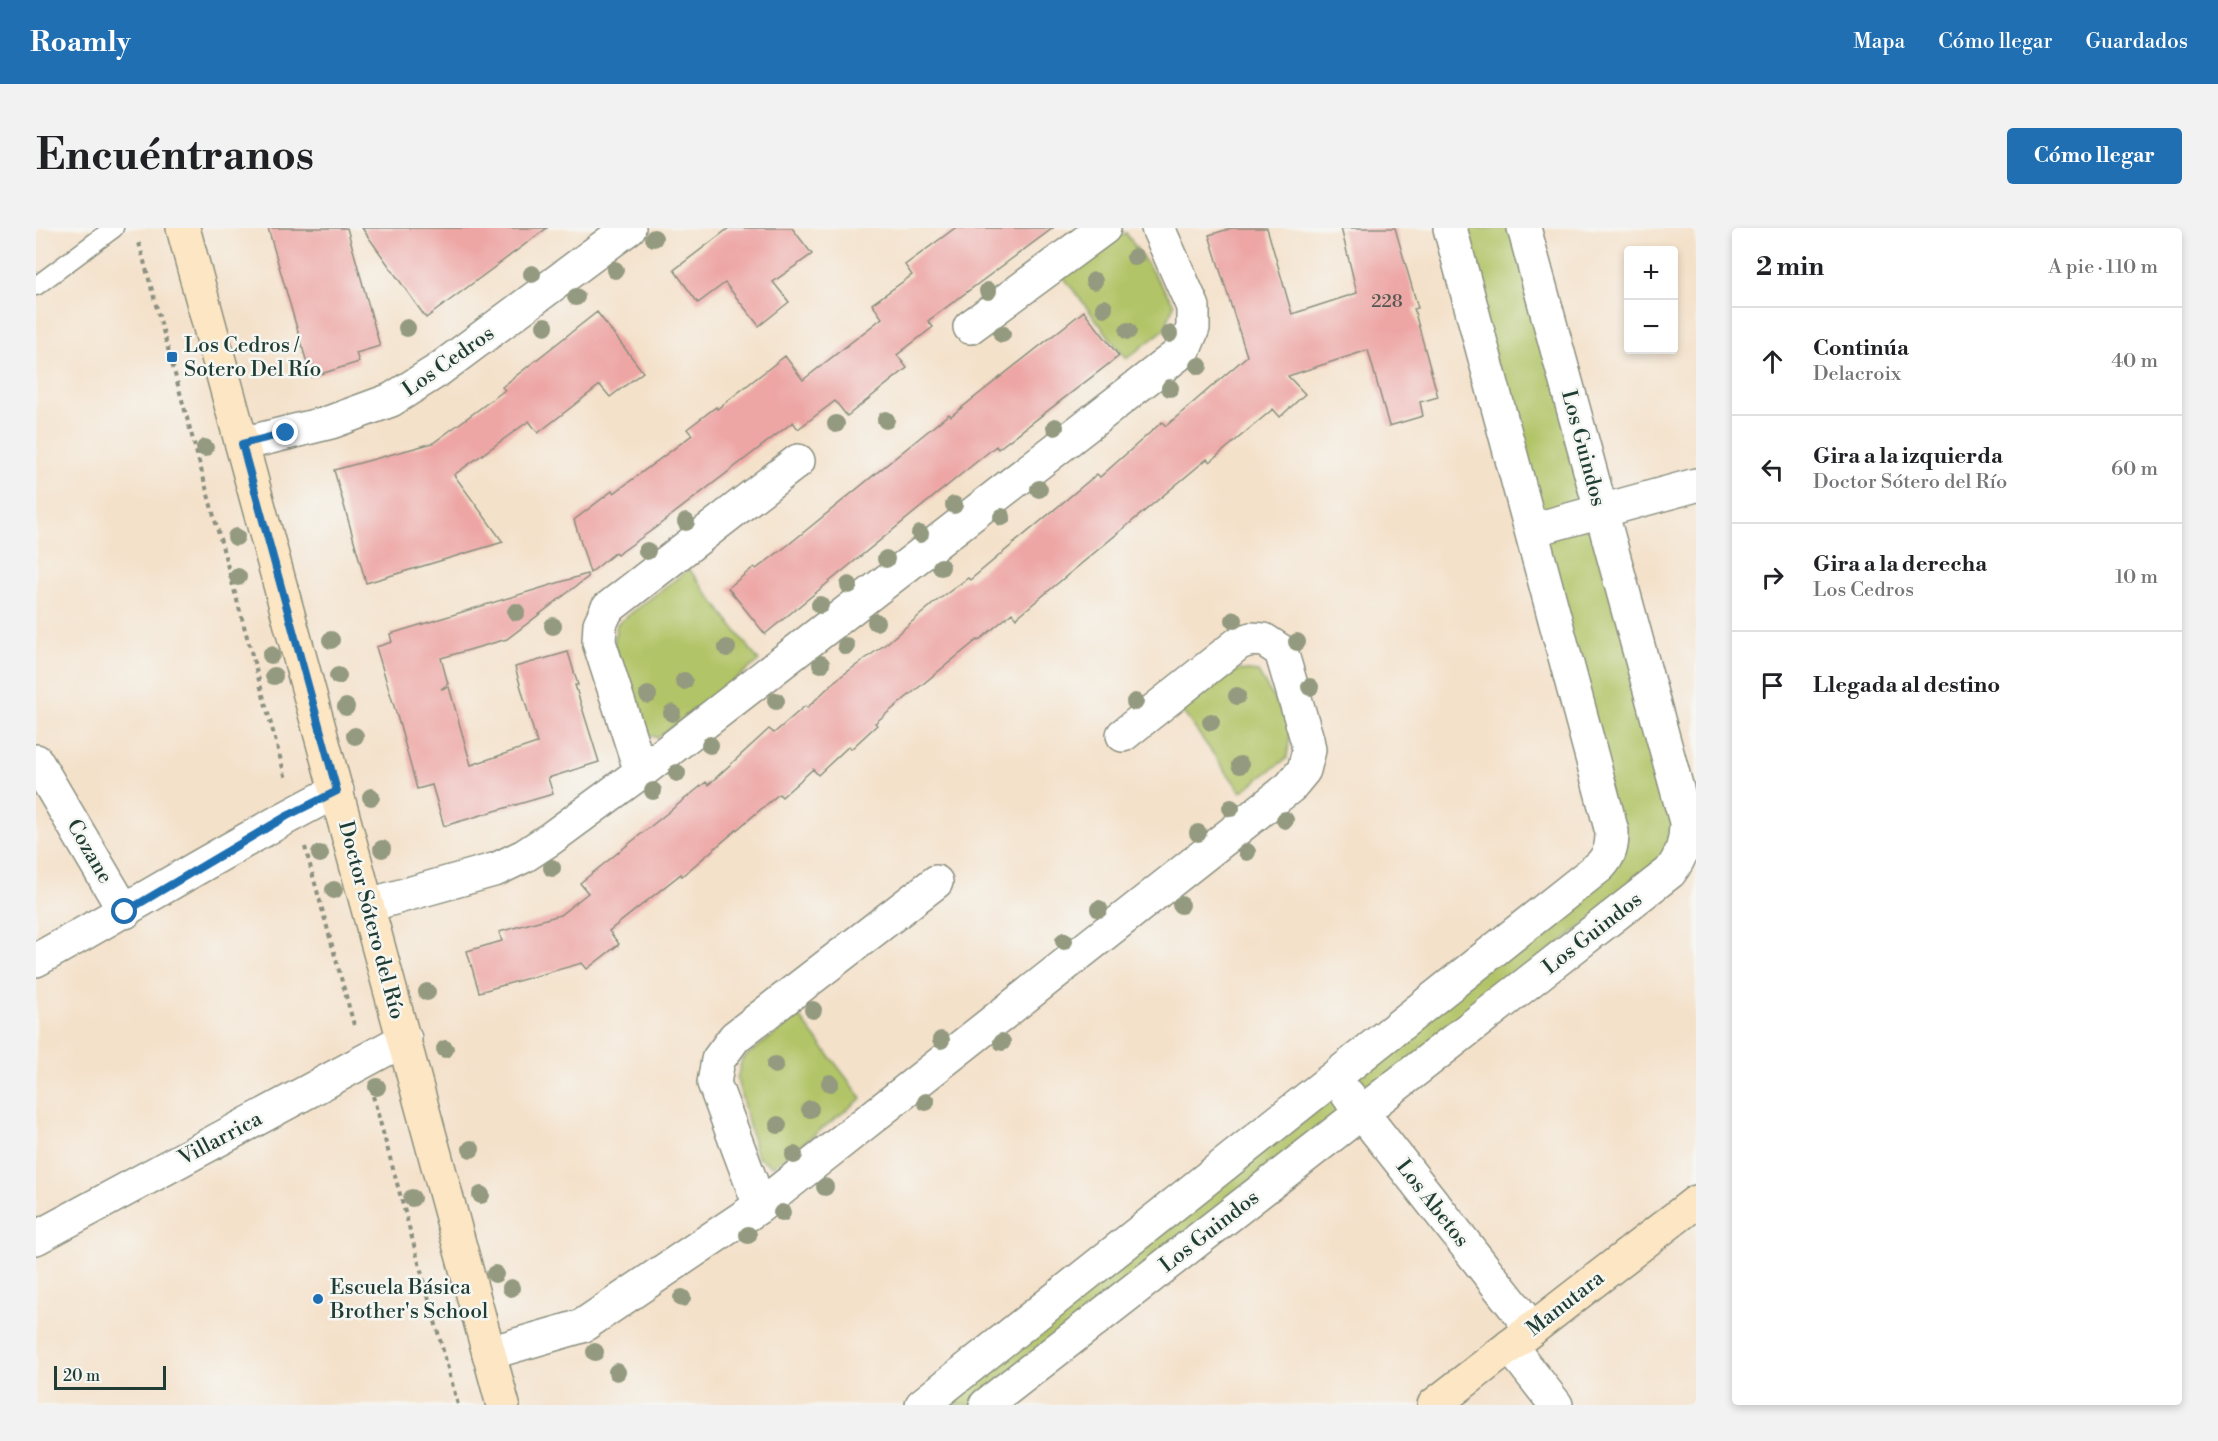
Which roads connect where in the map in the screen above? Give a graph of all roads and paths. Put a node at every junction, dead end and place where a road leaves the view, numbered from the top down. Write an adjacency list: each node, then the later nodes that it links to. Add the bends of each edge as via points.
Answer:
1 (114, 228): 8 (lane)
2 (183, 228): 10 (main road, Doctor Sótero del Río)
3 (629, 228): 10 (street, Los Cedros, via 437,371 391,400 331,422)
4 (1104, 228): 9 (street)
5 (1158, 228): 17 (street, via 1193,307 1193,328 1184,350)
6 (1450, 228): 14 (street, Los Guindos)
7 (1524, 228): 13 (street, Los Guindos)
8 (36, 286)
9 (969, 327)
10 (242, 444): 18 (main road, Doctor Sótero del Río)
11 (798, 461): 17 (street, via 607,609 600,624 599,642)
12 (1696, 485): 13 (street)
13 (1601, 511): 14 (street); 25 (street, Los Guindos, via 1686,822 1678,862)
14 (1532, 530): 24 (street, Los Guindos, via 1612,832 1608,858)
15 (1123, 735): 27 (street, via 1239,643 1264,640 1281,651 1307,739 1308,760 1290,787)
16 (36, 761): 21 (street, Cozane)
17 (641, 772): 20 (street, via 550,839 506,864)
18 (337, 791): 20 (main road, Doctor Sótero del Río); 21 (street, via 287,816)
19 (936, 882): 27 (street, via 735,1037 718,1060 714,1083)
20 (369, 905): 23 (main road, Doctor Sótero del Río)
21 (125, 912): 22 (street)
22 (36, 960)
23 (405, 1039): 28 (street, Villarrica); 30 (main road, Doctor Sótero del Río)
24 (1334, 1077): 25 (street, Los Abetos); 32 (street, Los Guindos)
25 (1362, 1112): 29 (street, Los Abetos); 33 (street, Los Guindos)
26 (1696, 1202): 29 (main road, Manutara)
27 (760, 1206): 30 (street, via 582,1326)
28 (36, 1238)
29 (1521, 1338): 34 (main road, Manutara); 35 (street, Los Abetos)
30 (489, 1353): 31 (main road, Doctor Sótero del Río)
31 (502, 1405)
32 (922, 1405)
33 (986, 1405)
34 (1434, 1405)
35 (1556, 1405)

